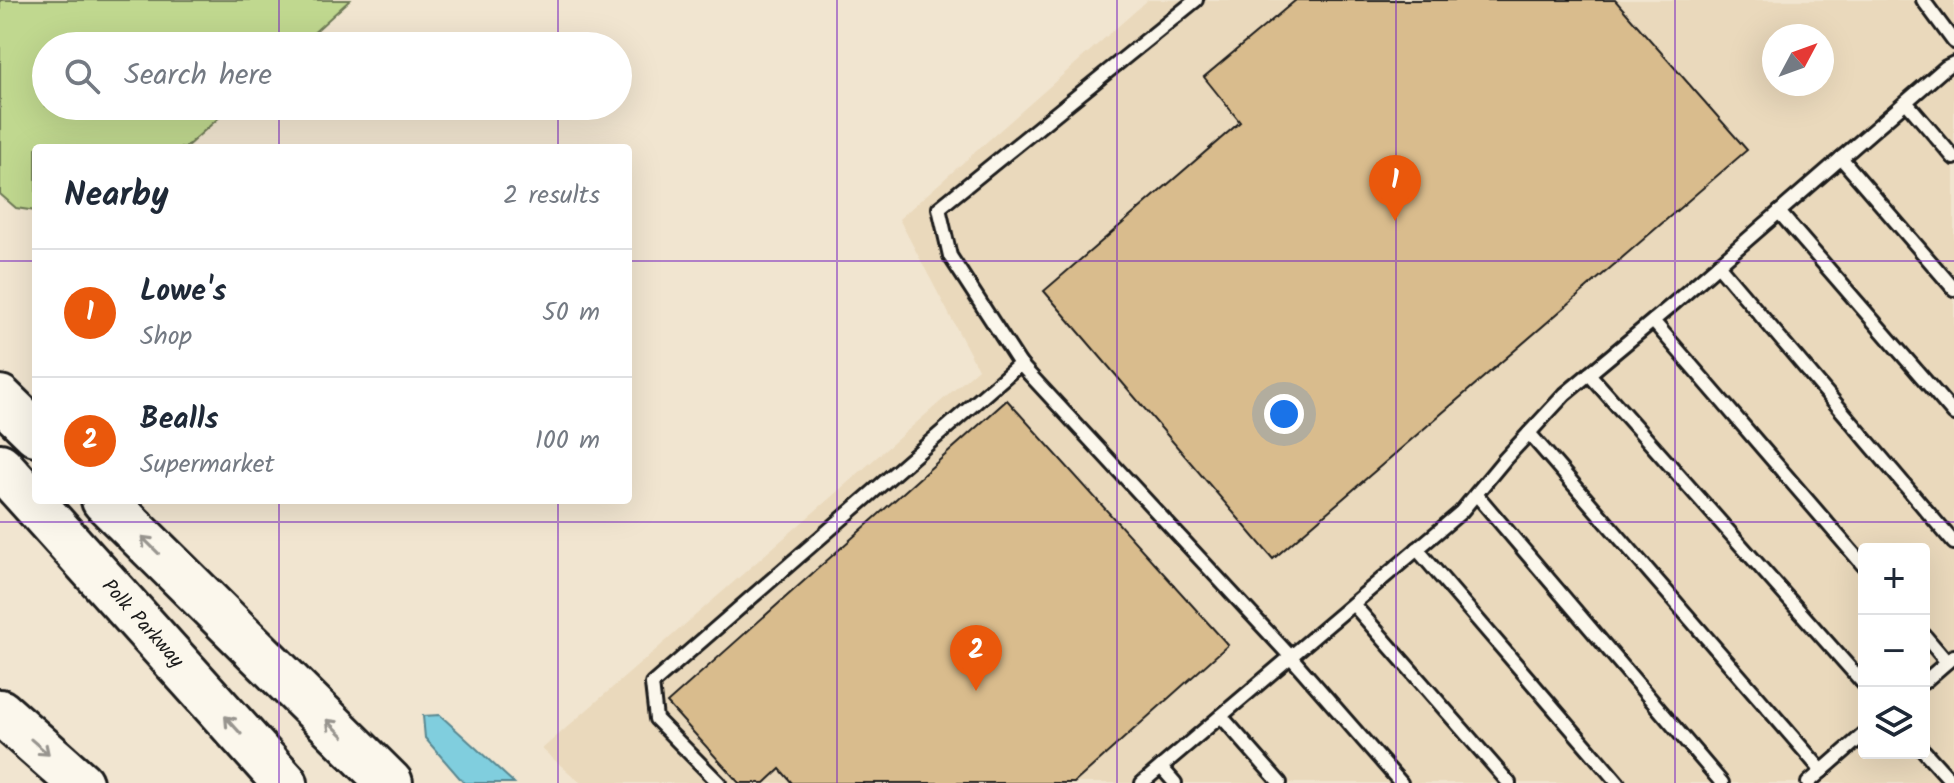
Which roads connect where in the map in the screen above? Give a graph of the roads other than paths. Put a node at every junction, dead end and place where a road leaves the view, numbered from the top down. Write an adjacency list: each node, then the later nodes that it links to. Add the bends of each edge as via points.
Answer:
1 (1196, 0): 12 (lane, via 939,208 950,256)
2 (1923, 0): 3 (lane)
3 (1954, 42)
4 (1954, 63): 5 (lane)
5 (1906, 102): 6 (lane); 7 (lane)
6 (1841, 158): 8 (lane); 10 (lane)
7 (1954, 158)
8 (1779, 212): 9 (lane); 15 (lane)
9 (1718, 265): 11 (lane); 23 (lane)
10 (1954, 289)
11 (1653, 321): 13 (lane); 25 (lane)
12 (1020, 364): 28 (lane); 41 (lane, via 652,684 656,719)
13 (1589, 374): 17 (lane); 30 (lane)
14 (0, 398): 16 (highway)
15 (1954, 414)
16 (32, 429)
17 (1529, 433): 19 (lane); 37 (lane)
18 (0, 466): 20 (highway, Polk Parkway, one-way to 18)
19 (1476, 494): 24 (lane); 48 (lane)
20 (32, 502)
21 (34, 504): 39 (highway, Polk Parkway, one-way to 21)
22 (108, 504): 40 (highway, one-way to 22)
23 (1954, 543)
24 (1417, 549): 26 (lane); 47 (lane)
25 (1858, 559)
26 (1353, 604): 28 (lane); 46 (lane)
27 (1930, 641): 29 (lane)
28 (1290, 656): 33 (lane); 45 (lane)
29 (1950, 659): 31 (lane)
30 (1858, 677)
31 (1930, 677)
32 (0, 712): 38 (highway, one-way to 38)
33 (1221, 716): 36 (lane); 44 (lane)
34 (1858, 739): 37 (lane)
35 (1930, 758): 50 (lane)
36 (1161, 767): 42 (lane); 43 (lane)
37 (1822, 771): 49 (lane)
38 (80, 783)
39 (285, 783)
40 (390, 783)
41 (719, 783)
42 (1142, 783)
43 (1175, 783)
44 (1280, 783)
45 (1401, 783)
46 (1509, 783)
47 (1618, 783)
48 (1722, 783)
49 (1808, 783)
50 (1953, 783)

